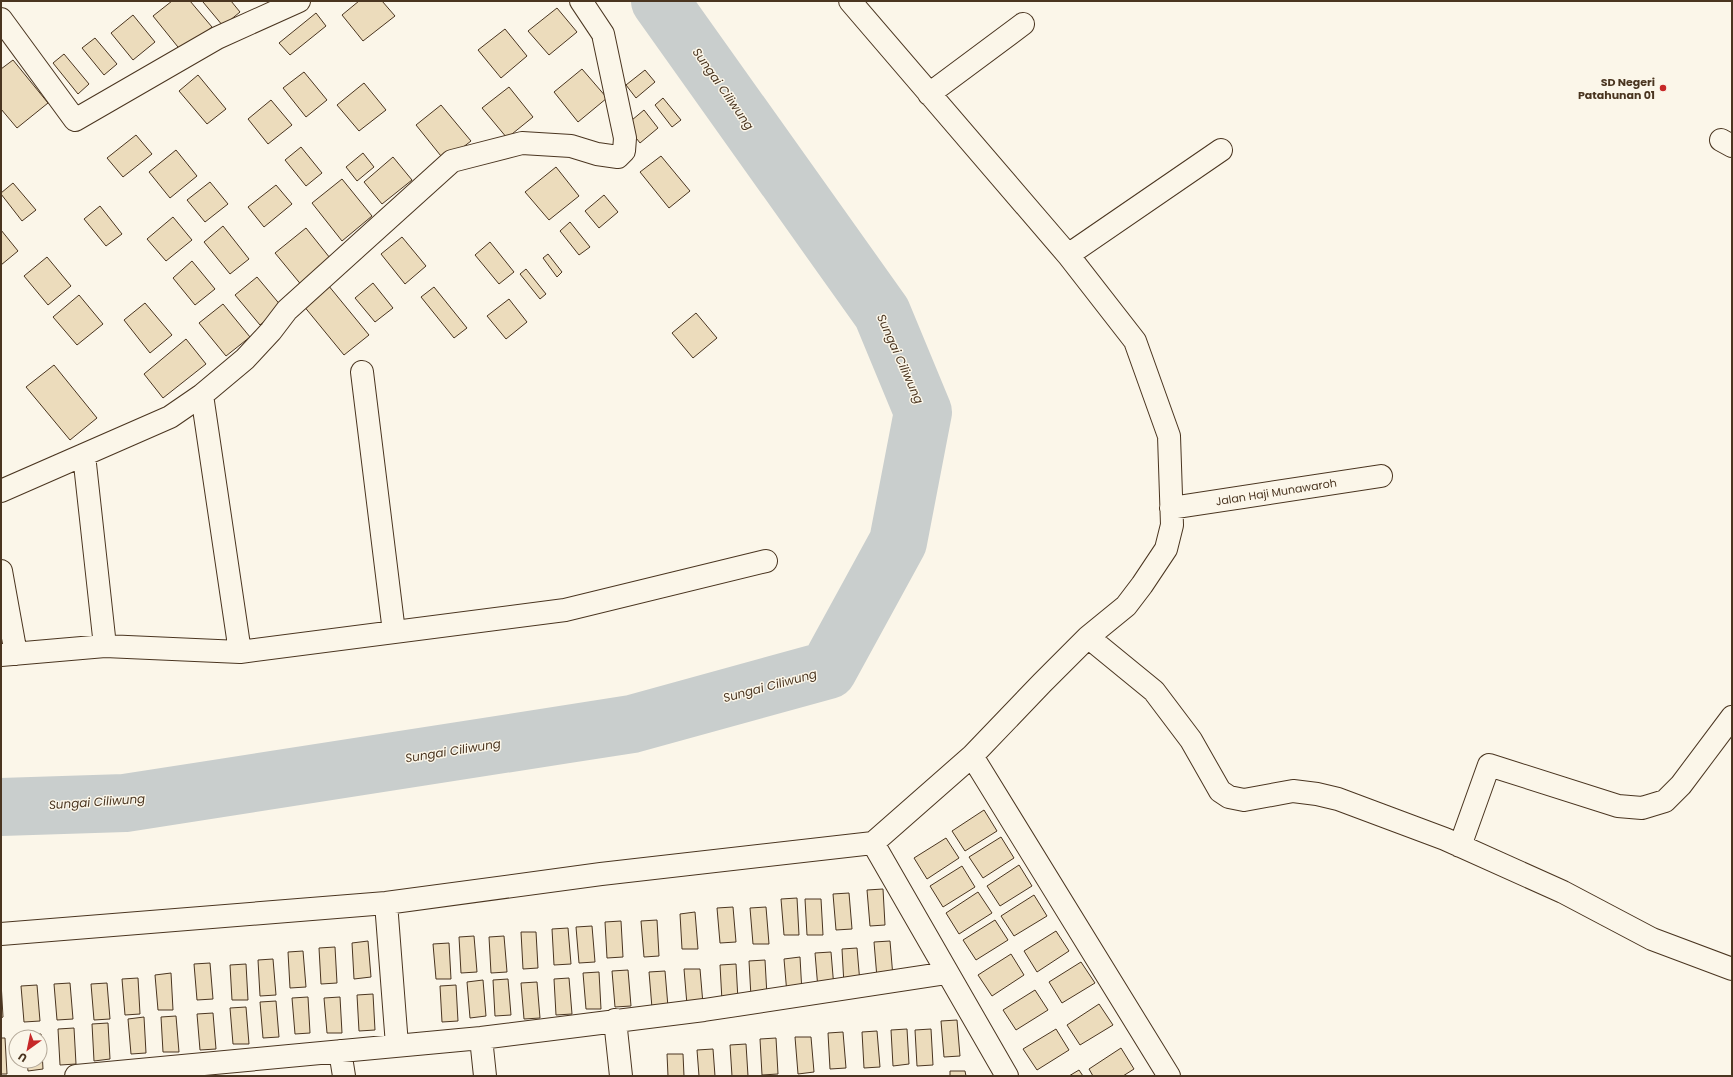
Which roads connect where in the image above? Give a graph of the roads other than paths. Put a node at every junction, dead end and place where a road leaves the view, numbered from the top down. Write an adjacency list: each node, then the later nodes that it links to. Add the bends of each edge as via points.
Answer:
1 (300, 1): 4 (street, via 217,38 75,120)
2 (580, 1): 10 (street, via 603,34 625,138 625,147 621,155 618,157 597,154 571,146 522,143 452,161 287,310 245,359)
3 (850, 1): 6 (street)
4 (1, 19)
5 (1023, 24): 6 (street)
6 (929, 94): 8 (street)
7 (1221, 150): 8 (street)
8 (1068, 255): 14 (street, via 1135,341 1169,436)
9 (362, 372): 17 (street)
10 (202, 395): 11 (street, via 170,417); 20 (street)
11 (84, 455): 13 (street); 19 (street)
12 (1381, 476): 14 (street, Jalan Haji Munawaroh)
13 (1, 491)
14 (1171, 508): 18 (street, via 1172,525 1166,549 1126,606)
15 (766, 561): 17 (street, via 565,610)
16 (1, 571): 21 (street)
17 (394, 632): 20 (street)
18 (1088, 638): 23 (street); 25 (street, via 1154,691 1191,740 1220,791 1229,797 1244,800 1293,791 1317,794 1338,799)
19 (104, 646): 20 (street); 21 (street)
20 (240, 652)
21 (8, 654)
22 (1732, 717): 25 (street, via 1665,801 1642,808 1618,806 1489,765)
23 (972, 756): 24 (street); 40 (street)
24 (873, 844): 26 (street, via 601,874); 29 (street)
25 (1460, 846): 28 (street, via 1563,892 1652,939)
26 (386, 902): 27 (street); 32 (street)
27 (1, 934)
28 (1732, 969)
29 (947, 973): 30 (street); 39 (street)
30 (615, 1020): 31 (street); 38 (street)
31 (481, 1038): 32 (street); 37 (street)
32 (397, 1046): 33 (street)
33 (340, 1051): 34 (street); 36 (street)
34 (210, 1070): 35 (street)
35 (76, 1076)
36 (344, 1076)
37 (485, 1076)
38 (621, 1076)
39 (1007, 1076)
40 (1169, 1076)

